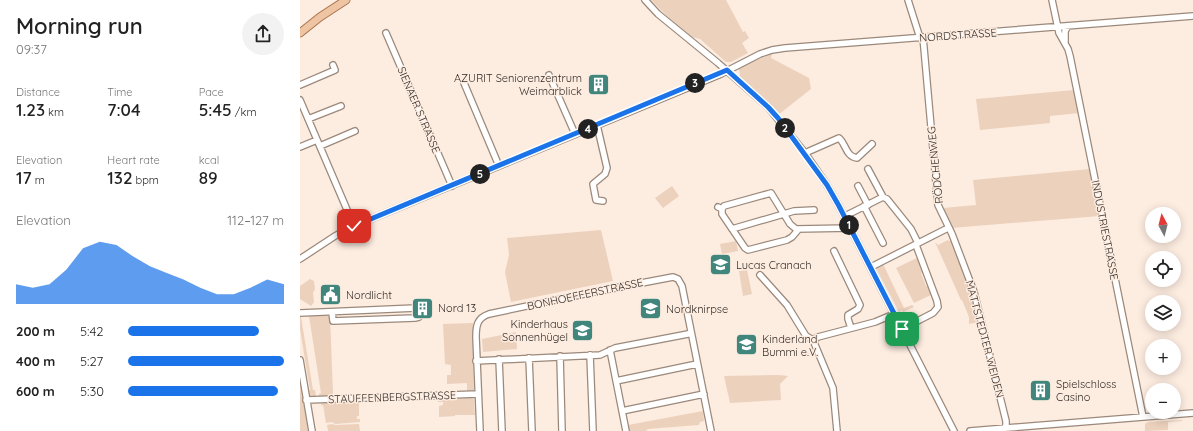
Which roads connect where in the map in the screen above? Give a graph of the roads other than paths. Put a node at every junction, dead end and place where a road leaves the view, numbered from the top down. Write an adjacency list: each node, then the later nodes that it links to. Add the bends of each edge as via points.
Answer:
1 (346, 0): 8 (main road)
2 (645, 0): 13 (street)
3 (908, 0): 10 (street, RÖDCHENWEG)
4 (1052, 0): 7 (street, INDUSTRIESTRASSE)
5 (1193, 16): 6 (street, NORDSTRASSE)
6 (1068, 26): 7 (street, NORDSTRASSE); 11 (street, INDUSTRIESTRASSE, via 1064,31)
7 (1058, 27): 10 (street, NORDSTRASSE); 11 (street, INDUSTRIESTRASSE)
8 (300, 33)
9 (386, 33): 31 (street, SIENAER STRASSE)
10 (921, 37): 13 (street, NORDSTRASSE, via 772,50); 41 (street, RÖDCHENWEG, via 938,204)
11 (1065, 44): 71 (street, INDUSTRIESTRASSE, via 1076,83)
12 (333, 65): 16 (street, via 335,70)
13 (727, 70): 21 (street, NORDSTRASSE); 28 (street, via 768,107)
14 (549, 75): 23 (street)
15 (464, 83): 29 (street)
16 (300, 85)
17 (300, 100): 19 (street)
18 (341, 106): 20 (street)
19 (301, 107): 20 (street)
20 (308, 119): 24 (street)
21 (597, 125): 23 (street, NORDSTRASSE); 34 (street, via 606,168 605,174 593,184 593,187 596,200)
22 (355, 131): 26 (street)
23 (575, 134): 29 (street, NORDSTRASSE)
24 (317, 140): 26 (street); 27 (street)
25 (872, 144): 28 (street, via 857,158 850,155 839,138)
26 (320, 146): 39 (street)
27 (300, 148)
28 (805, 154): 38 (street)
29 (499, 166): 31 (street, NORDSTRASSE)
30 (868, 169): 33 (street)
31 (452, 186): 39 (street, NORDSTRASSE)
32 (858, 186): 35 (street)
33 (883, 197): 35 (street); 45 (street, via 911,229)
34 (603, 201)
35 (866, 206): 38 (street); 44 (street)
36 (814, 210): 37 (street)
37 (784, 214): 42 (street); 42 (street, via 771,193 724,206 720,208 722,214); 43 (street, via 790,224)
38 (845, 216): 40 (street)
39 (354, 226): 47 (street, NORDSTRASSE)
40 (851, 228): 43 (street); 48 (street)
41 (948, 228): 45 (street); 72 (street, MATTSTEDTER WEIDEN, via 974,292)
42 (732, 229): 43 (street, via 745,248 750,250 786,240)
43 (798, 230)
44 (883, 243)
45 (917, 244): 48 (street); 54 (street, via 938,307 933,313)
46 (834, 251): 53 (street, via 860,305 848,315)
47 (300, 259)
48 (871, 267): 52 (street)
49 (760, 275): 56 (street, via 787,305 806,336)
50 (332, 312): 50 (street, via 416,308 420,313 416,318 333,321); 51 (street)
51 (300, 313)
52 (894, 314): 53 (street); 54 (street)
53 (851, 328): 56 (street)
54 (902, 329): 82 (street)
55 (691, 332): 57 (street); 63 (street, BONHOEFFERSTRASSE, via 681,282 668,277 485,315 476,326); 64 (street, BONHOEFFERSTRASSE)
56 (813, 340): 81 (street, via 833,388)
57 (610, 350): 58 (street, via 600,355); 65 (street)
58 (590, 355): 59 (street); 78 (street)
59 (560, 356): 60 (street); 77 (street)
60 (529, 358): 61 (street); 76 (street)
61 (499, 359): 63 (street); 75 (street)
62 (300, 360): 68 (street)
63 (476, 361): 66 (street, BONHOEFFERSTRASSE)
64 (697, 364): 65 (street); 67 (street, BONHOEFFERSTRASSE)
65 (616, 381): 69 (street)
66 (478, 394): 68 (street, STAUFFENBERGSTRASSE); 74 (street, BONHOEFFERSTRASSE)
67 (704, 394): 69 (street); 80 (street, BONHOEFFERSTRASSE)
68 (306, 400): 73 (street)
69 (622, 411): 79 (street)
70 (1193, 413): 71 (street)
71 (1143, 417): 72 (street)
72 (1006, 428): 83 (street)
73 (312, 431)
74 (480, 431)
75 (502, 431)
76 (532, 431)
77 (562, 431)
78 (593, 431)
79 (626, 431)
80 (711, 431)
81 (837, 431)
82 (954, 431)
83 (970, 431)

